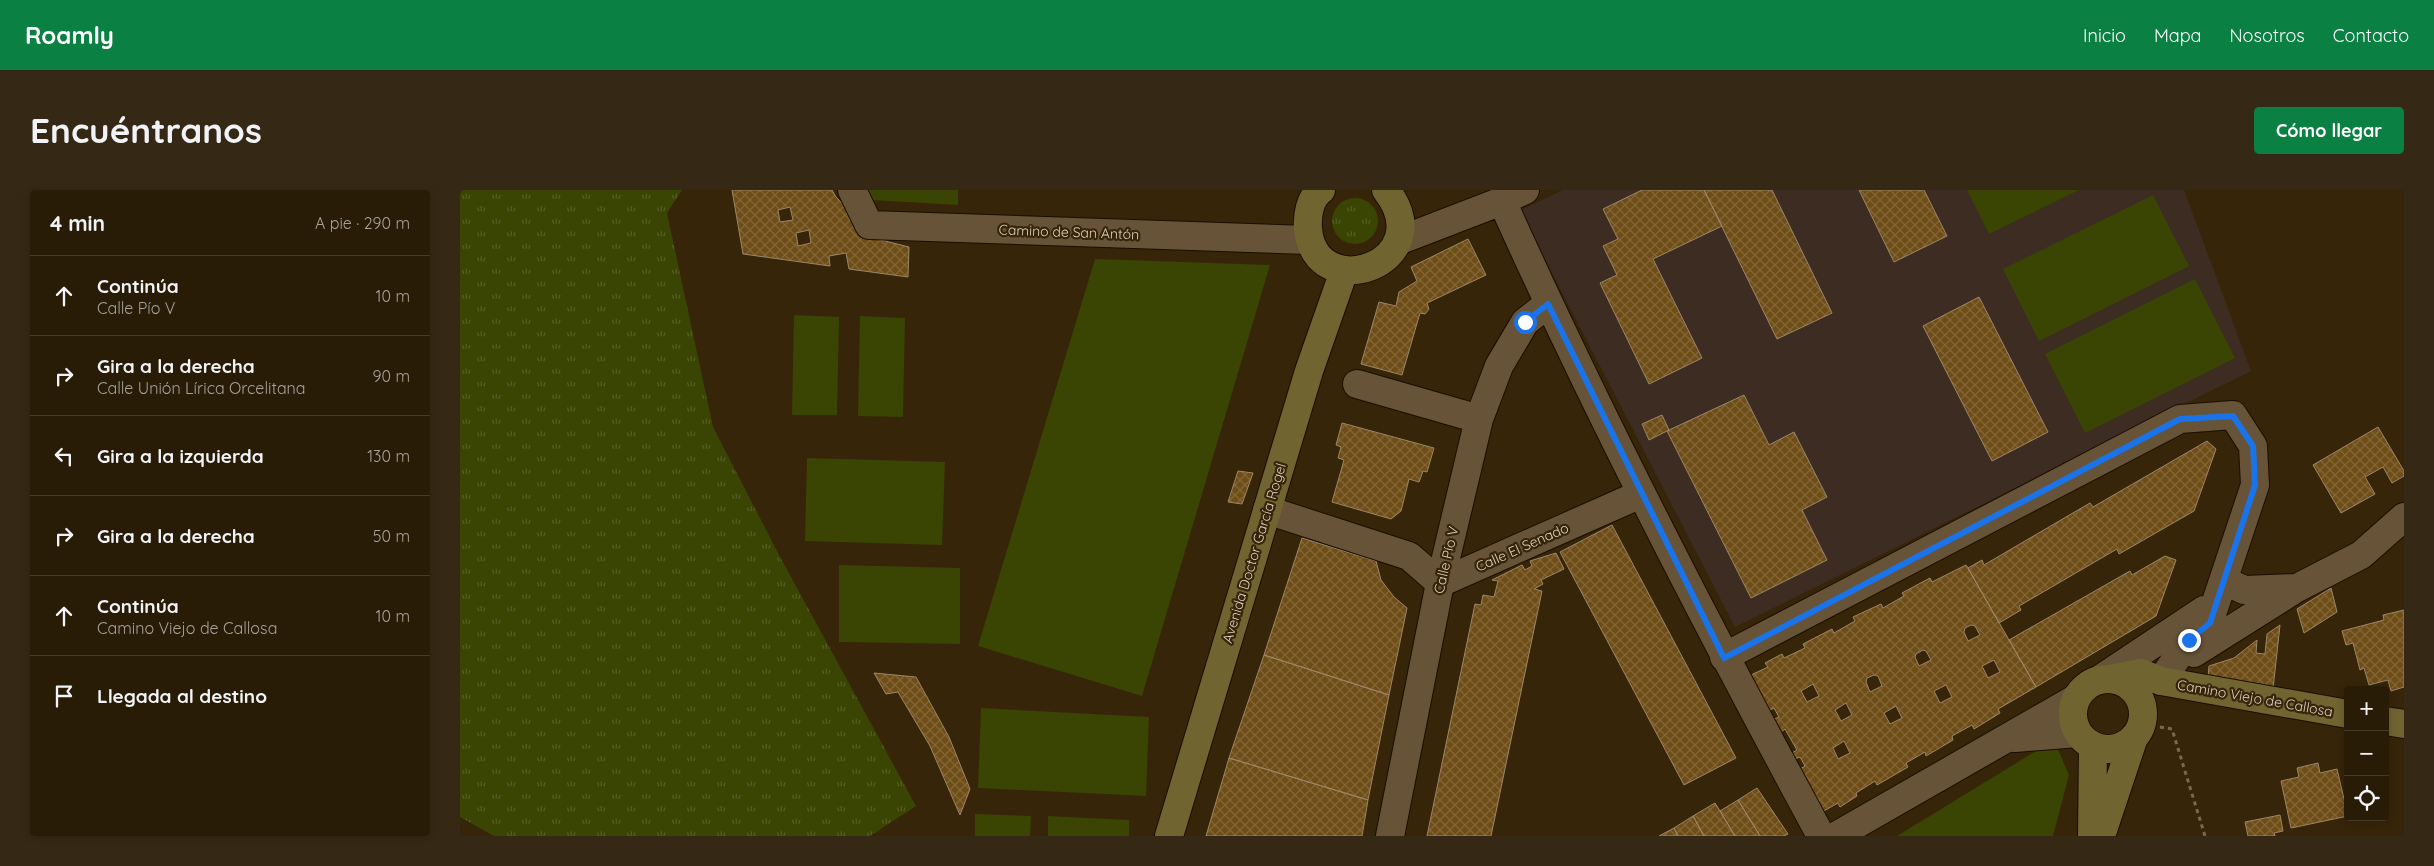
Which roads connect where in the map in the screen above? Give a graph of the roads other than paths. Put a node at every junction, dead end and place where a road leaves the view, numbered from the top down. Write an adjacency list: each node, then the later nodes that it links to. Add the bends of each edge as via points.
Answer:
1 (852, 190): 5 (street, Camino de San Antón, via 869,225)
2 (1321, 190): 5 (street, via 1307,214)
3 (1386, 190): 6 (street, via 1396,203 1401,222)
4 (1514, 196): 6 (street); 8 (street)
5 (1308, 240): 7 (street, via 1329,265)
6 (1398, 241): 7 (street, via 1389,256 1376,266)
7 (1344, 271): 12 (street, Avenida Doctor García Rogel, via 1309,371)
8 (1548, 304): 10 (street, Calle Pío V, via 1525,322 1499,366); 11 (street)
9 (1357, 384): 10 (street)
10 (1479, 419): 14 (street, Calle Pío V)
11 (1641, 494): 14 (street, Calle El Senado); 17 (street)
12 (1267, 510): 14 (street, via 1409,556); 27 (street, Avenida Doctor García Rogel)
13 (2404, 517): 15 (street, via 2361,554)
14 (1440, 583): 28 (street, Calle Pío V)
15 (2297, 588): 16 (street); 18 (street)
16 (2220, 592): 17 (street, Camino Viejo de Callosa, via 2255,485 2253,446 2233,416 2180,419); 18 (street, Camino Viejo de Callosa, via 2210,623 2189,640); 19 (street)
17 (1724, 658): 29 (street)
18 (2167, 674): 19 (street, Camino Viejo de Callosa, via 2141,673); 21 (street, Camino Viejo de Callosa); 22 (street, Camino Viejo de Callosa)
19 (2108, 678): 20 (street, via 2091,682); 22 (street, via 2134,689)
20 (2075, 699): 25 (street); 26 (street, via 2073,722)
21 (2344, 713)
22 (2139, 720): 26 (street, via 2115,748); 32 (street)
23 (2389, 722): 24 (street)
24 (2404, 724)
25 (2006, 739): 26 (street); 30 (street)
26 (2085, 739): 31 (street)
27 (1169, 836)
28 (1390, 836)
29 (1821, 836)
30 (1836, 836)
31 (2092, 836)
32 (2101, 836)

